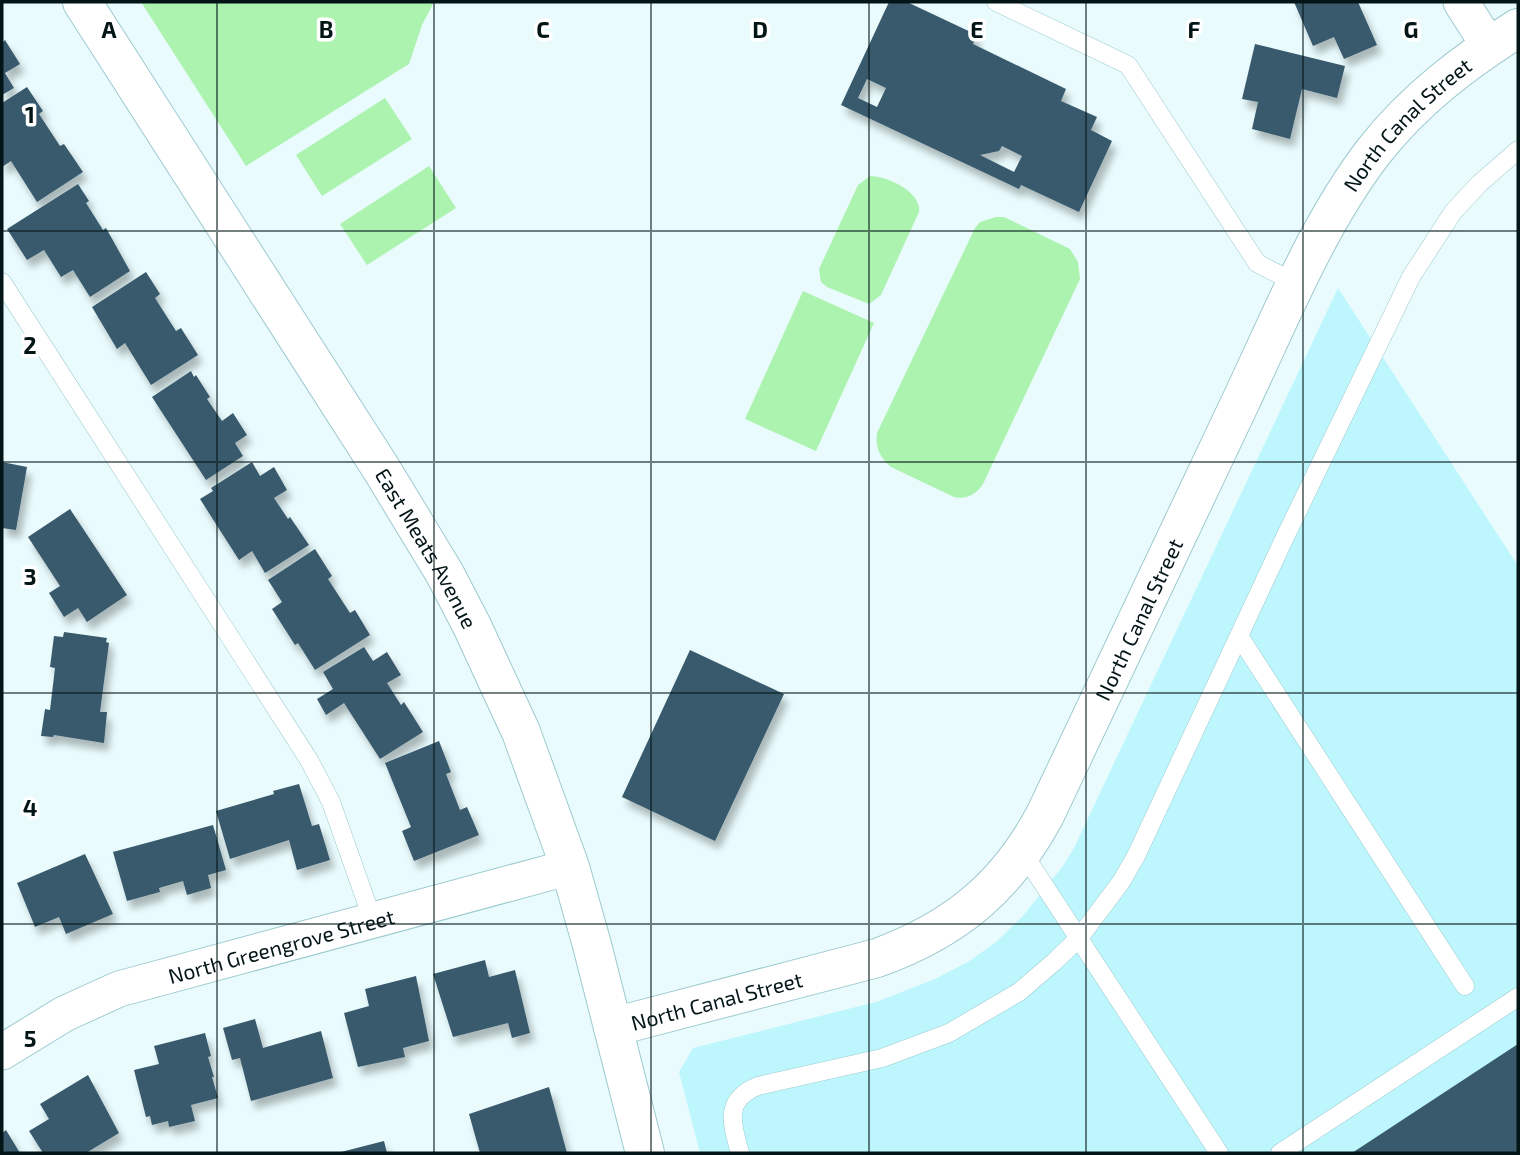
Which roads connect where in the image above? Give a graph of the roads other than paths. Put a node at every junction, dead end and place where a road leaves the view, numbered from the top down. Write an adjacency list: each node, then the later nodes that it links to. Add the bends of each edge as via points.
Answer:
1 (82, 2): 10 (street, East Meats Avenue, via 445,574 521,732)
2 (996, 2): 7 (lane, via 1128,65 1257,263)
3 (1461, 2): 4 (street)
4 (1504, 37): 7 (street, North Canal Street, via 1431,90 1402,118 1351,183)
5 (1518, 150): 8 (lane, via 1453,212 1411,276)
6 (2, 282): 11 (lane, via 309,760 331,802)
7 (1297, 284): 9 (street, North Canal Street)
8 (1239, 635): 12 (lane, via 1136,856); 13 (lane)
9 (1023, 853): 12 (lane); 15 (street, North Canal Street, via 976,904 904,949)
10 (570, 867): 11 (street, North Greengrove Street); 15 (street, East Meats Avenue)
11 (373, 921): 16 (street, North Greengrove Street, via 119,989 64,1014)
12 (1079, 937): 18 (lane, via 1019,992 949,1033 882,1058 758,1086 742,1094 732,1117); 19 (lane)
13 (1465, 986)
14 (1518, 997): 20 (lane)
15 (613, 1027): 17 (street, East Meats Avenue)
16 (2, 1052)
17 (645, 1153)
18 (740, 1153)
19 (1219, 1153)
20 (1280, 1153)

